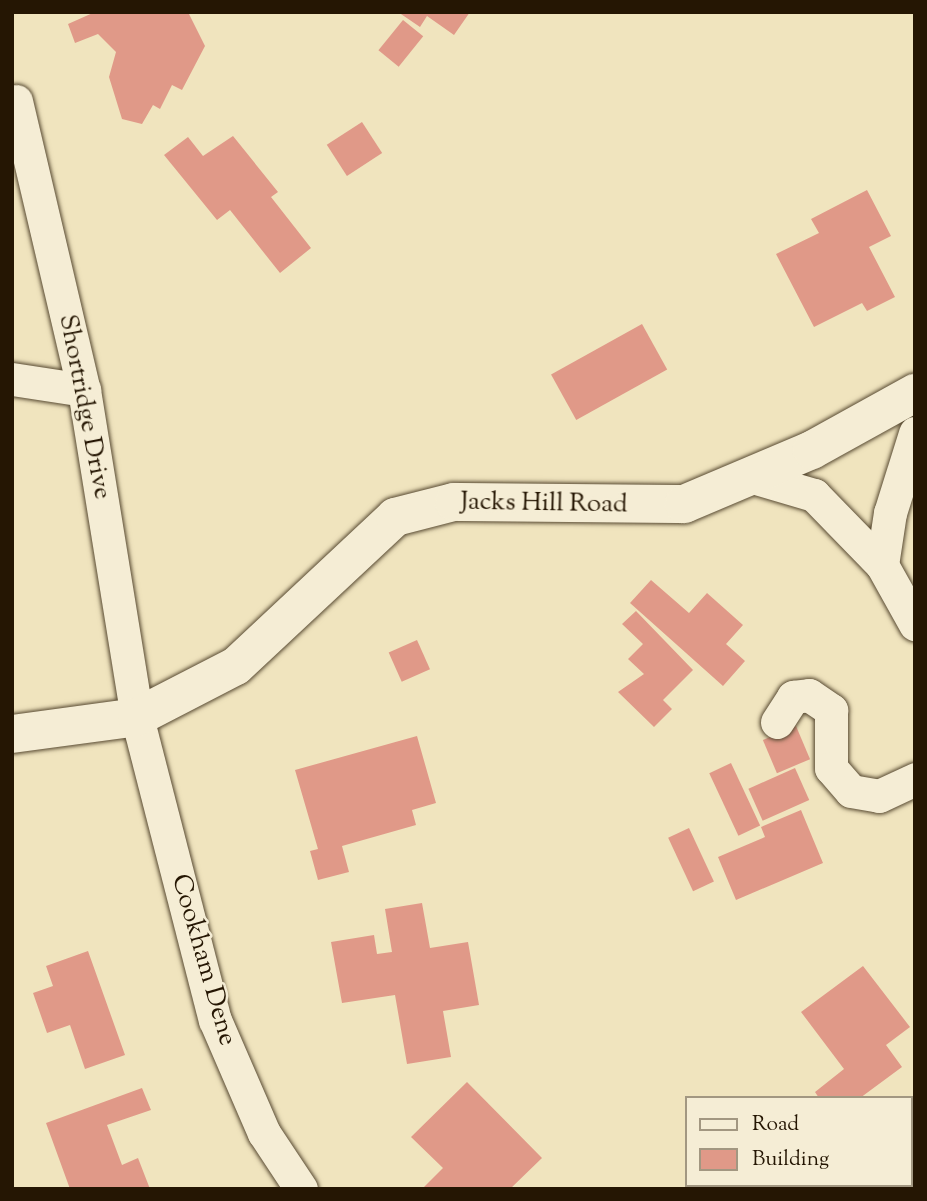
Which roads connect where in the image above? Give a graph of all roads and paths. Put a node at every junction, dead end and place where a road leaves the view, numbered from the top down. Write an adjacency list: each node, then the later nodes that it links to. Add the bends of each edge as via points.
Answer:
1 (16, 101): 3 (street, Shortridge Drive)
2 (12, 379): 3 (street)
3 (84, 390): 9 (street, Shortridge Drive)
4 (915, 393): 6 (street, Jacks Hill Road, via 812,450)
5 (915, 433): 7 (street, via 890,513)
6 (749, 475): 7 (street, via 814,495); 9 (street, Jacks Hill Road, via 684,504 454,502 395,517 236,666)
7 (882, 565): 8 (street)
8 (915, 624)
9 (137, 717): 11 (street, Jacks Hill Road); 13 (street, Cookham Dene, via 215,1020 264,1133)
10 (776, 722): 12 (street, via 793,697 809,695 831,710 831,768 851,791 879,796)
11 (12, 734)
12 (915, 779)
13 (302, 1189)

